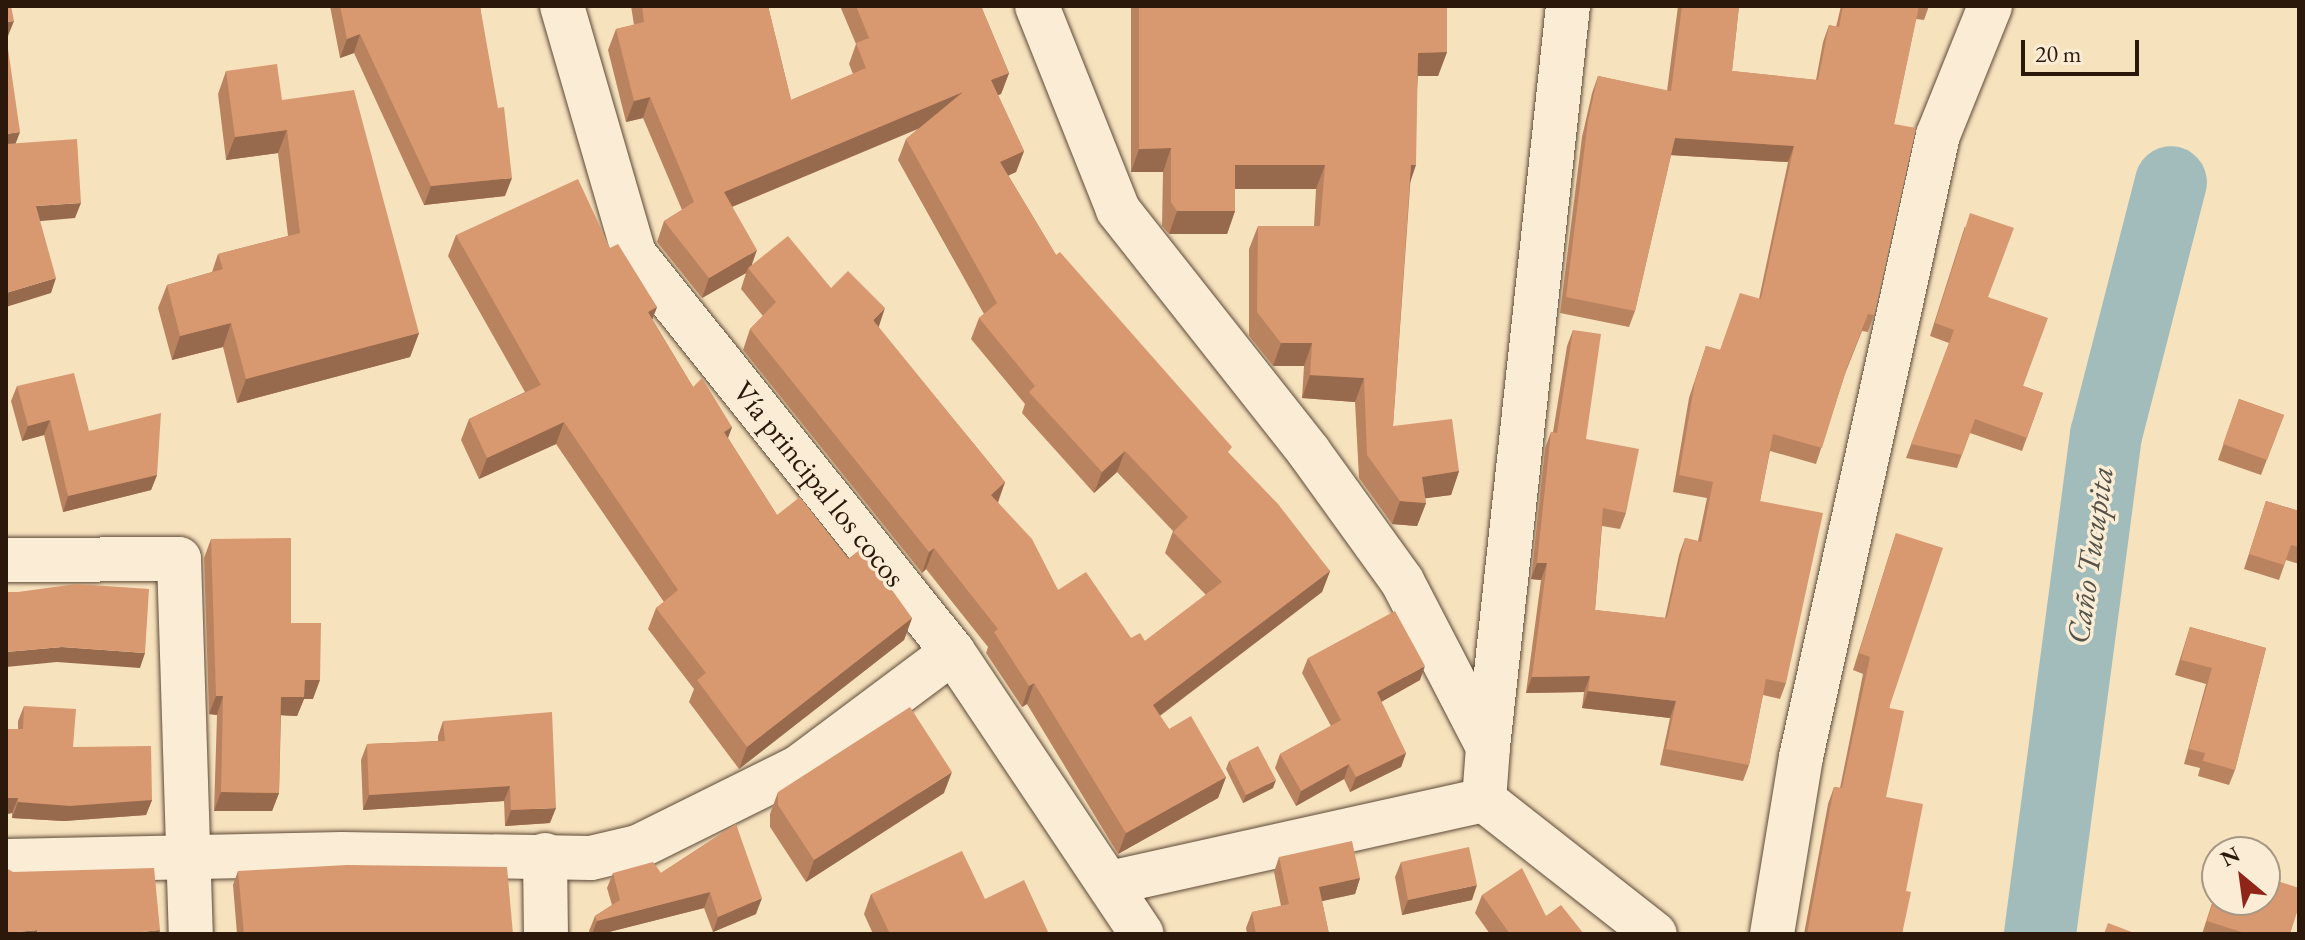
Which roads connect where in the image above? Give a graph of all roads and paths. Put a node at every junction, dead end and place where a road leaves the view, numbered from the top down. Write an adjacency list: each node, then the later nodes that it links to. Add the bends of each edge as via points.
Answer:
1 (562, 6): 6 (street, Vía principal los cocos, via 634,254)
2 (1037, 6): 7 (street, via 1118,210 1309,452 1402,581)
3 (1568, 6): 7 (street)
4 (1990, 6): 17 (street, via 1938,135 1801,757)
5 (6, 560): 10 (street, via 179,559)
6 (953, 652): 9 (street, via 799,767 688,824 638,847 591,858); 12 (street, Vía principal los cocos)
7 (1488, 747): 8 (street)
8 (1484, 800): 12 (street); 16 (street)
9 (545, 855): 10 (street); 14 (street)
10 (188, 857): 11 (street); 13 (street)
11 (6, 861)
12 (1110, 883): 15 (street, Vía principal los cocos)
13 (191, 934)
14 (546, 934)
15 (1142, 934)
16 (1655, 934)
17 (1772, 934)

